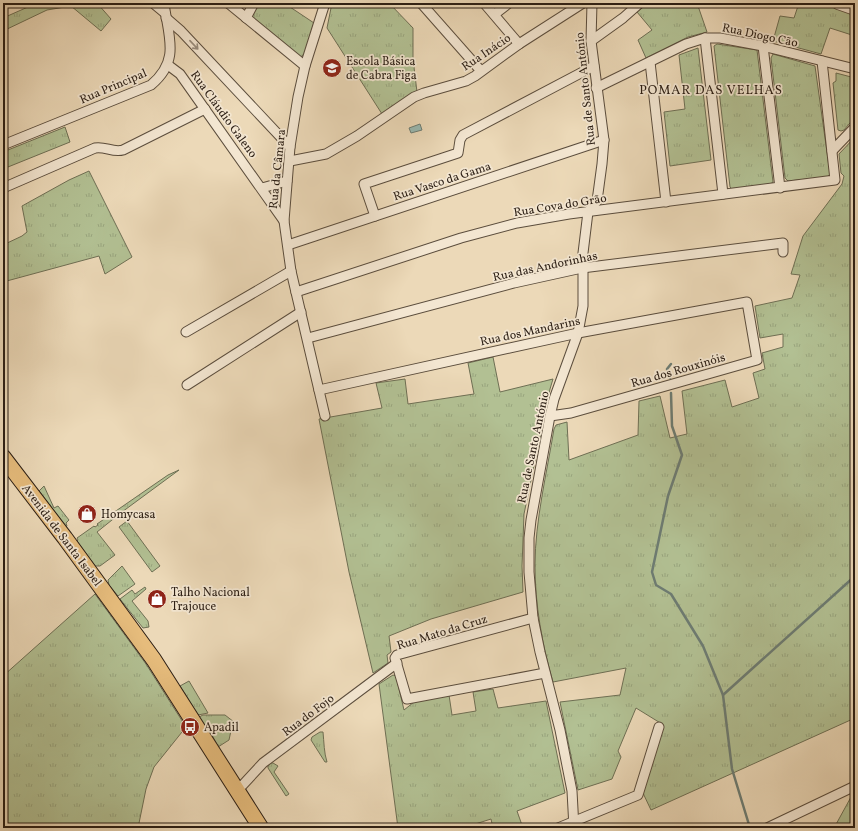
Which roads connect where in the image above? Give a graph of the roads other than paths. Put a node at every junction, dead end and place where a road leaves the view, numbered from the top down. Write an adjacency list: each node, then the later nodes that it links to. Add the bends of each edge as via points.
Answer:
1 (153, 3): 15 (street)
2 (164, 3): 15 (street)
3 (228, 3): 16 (street)
4 (254, 3): 16 (street)
5 (325, 3): 24 (street, Rua da Câmara)
6 (421, 3): 27 (street)
7 (484, 3): 14 (street)
8 (509, 3): 14 (street)
9 (583, 3): 19 (street, Rua Inácio)
10 (592, 3): 18 (street, Rua de Santo António)
11 (640, 3): 18 (street)
12 (838, 3): 13 (street)
13 (855, 9)
14 (495, 14): 19 (street)
15 (165, 16): 23 (street, via 170,46); 33 (street, one-way to 33)
16 (246, 18): 24 (street)
17 (705, 38): 20 (street, Rua Diogo Cão, via 720,38); 22 (street, Rua Diogo Cão, via 686,44); 40 (street)
18 (591, 41): 25 (street, Rua de Santo António)
19 (519, 44): 27 (street, Rua Inácio)
20 (763, 46): 21 (street, Rua Diogo Cão); 39 (street)
21 (822, 61): 26 (street, Rua Diogo Cão); 34 (street)
22 (650, 62): 28 (street, Rua Diogo Cão); 41 (street)
23 (168, 65): 29 (street, Rua Cláudio Galeno, via 180,74); 32 (street, Rua Principal, via 151,85)
24 (305, 66): 33 (street, Rua da Câmara)
25 (594, 66): 28 (street, Rua de Santo António); 43 (street, via 463,135 458,153 364,184)
26 (855, 69)
27 (481, 71): 35 (street, Rua Inácio, via 466,81 414,97 326,154)
28 (596, 88): 31 (street, Rua de Santo António)
29 (205, 109): 37 (street, via 123,150 95,148); 38 (street, Rua Cláudio Galeno)
30 (855, 127): 34 (street)
31 (604, 140): 42 (street, Rua de Santo António, via 597,201); 43 (street, Rua Vasco da Gama)
32 (3, 145)
33 (290, 147): 35 (street, Rua da Câmara)
34 (832, 151): 39 (street, Rua Cova do Grão, via 835,180)
35 (290, 161): 36 (street, Rua da Câmara)
36 (287, 181): 38 (street); 44 (street, Rua da Câmara)
37 (3, 188)
38 (262, 188): 44 (street, Rua Cláudio Galeno)
39 (780, 188): 40 (street, Rua Cova do Grão)
40 (723, 194): 41 (street, Rua Cova do Grão)
41 (666, 202): 42 (street, Rua Cova do Grão)
42 (588, 212): 47 (street, Rua de Santo António); 49 (street, Rua Cova do Grão, via 517,222)
43 (375, 216): 45 (street, Rua Vasco da Gama)
44 (284, 221): 45 (street, Rua da Câmara)
45 (288, 245): 48 (street, Rua da Câmara)
46 (783, 252): 47 (street, Rua das Andorinhas, via 783,243)
47 (582, 268): 53 (street, Rua de Santo António, via 583,306); 54 (street, Rua das Andorinhas, via 514,283)
48 (291, 271): 49 (street, Rua da Câmara); 52 (street)
49 (296, 292): 51 (street, Rua da Câmara)
50 (747, 302): 53 (street, Rua dos Mandarins); 58 (street, Rua dos Rouxinóis, via 757,360 571,413)
51 (302, 312): 54 (street, Rua da Câmara); 55 (street)
52 (186, 332)
53 (578, 333): 56 (street, Rua dos Mandarins); 58 (street, Rua de Santo António)
54 (308, 338): 56 (street, Rua da Câmara)
55 (187, 385)
56 (319, 390): 57 (street, Rua da Câmara)
57 (325, 416)
58 (550, 416): 60 (street, Rua de Santo António, via 530,520 529,572)
59 (3, 457): 65 (main road, Avenida de Santa Isabel, via 154,660)
60 (533, 618): 61 (street, Rua Mato da Cruz, via 397,655); 62 (street, Rua de Santo António)
61 (397, 663): 62 (street, Rua Mato da Cruz, via 407,698); 65 (street, Rua do Fojo, via 263,762)
62 (545, 673): 66 (street, Rua de Santo António, via 572,791)
63 (659, 726): 66 (street, via 638,795)
64 (855, 786): 69 (street)
65 (238, 790): 67 (main road, Avenida de Santa Isabel)
66 (574, 825): 68 (street)
67 (261, 828)
68 (558, 828)
69 (767, 828)

